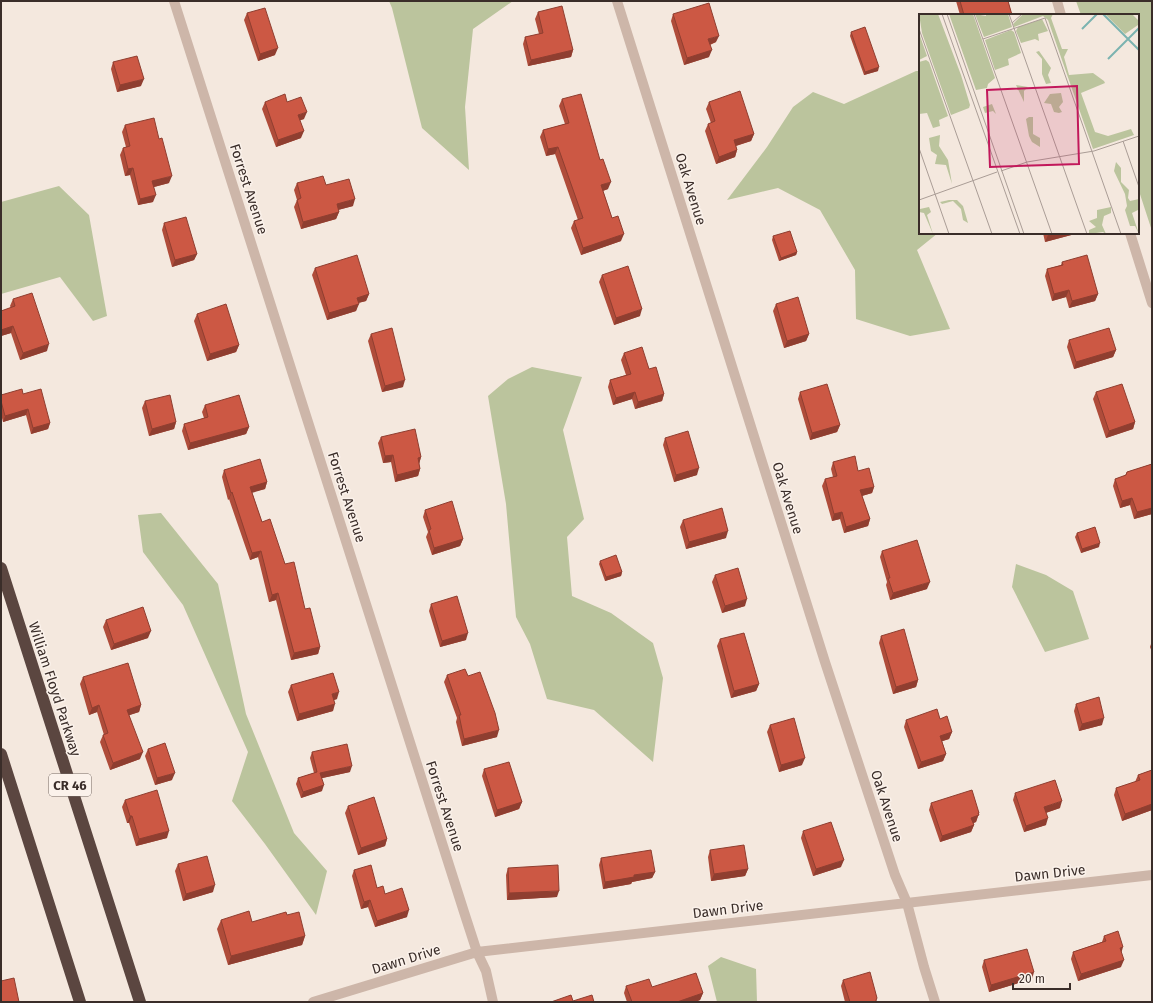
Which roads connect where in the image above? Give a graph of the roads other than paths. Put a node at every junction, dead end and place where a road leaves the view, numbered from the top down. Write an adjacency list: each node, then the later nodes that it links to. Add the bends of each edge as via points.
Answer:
1 (174, 1): 11 (street, Forrest Avenue)
2 (617, 1): 10 (street, Oak Avenue, via 828,669 895,875)
3 (1057, 1): 4 (street)
4 (1061, 14)
5 (1130, 234): 6 (street)
6 (1152, 302)
7 (1, 568): 13 (highway, William Floyd Parkway / CR 46)
8 (1, 754): 12 (highway)
9 (1152, 875): 10 (street, Dawn Drive)
10 (907, 903): 11 (street, Dawn Drive); 16 (street, Oak Avenue)
11 (477, 952): 14 (street, Dawn Drive); 15 (street, Forrest Avenue, via 486,971)
12 (80, 1002)
13 (140, 1002)
14 (313, 1002)
15 (493, 1002)
16 (935, 1002)

